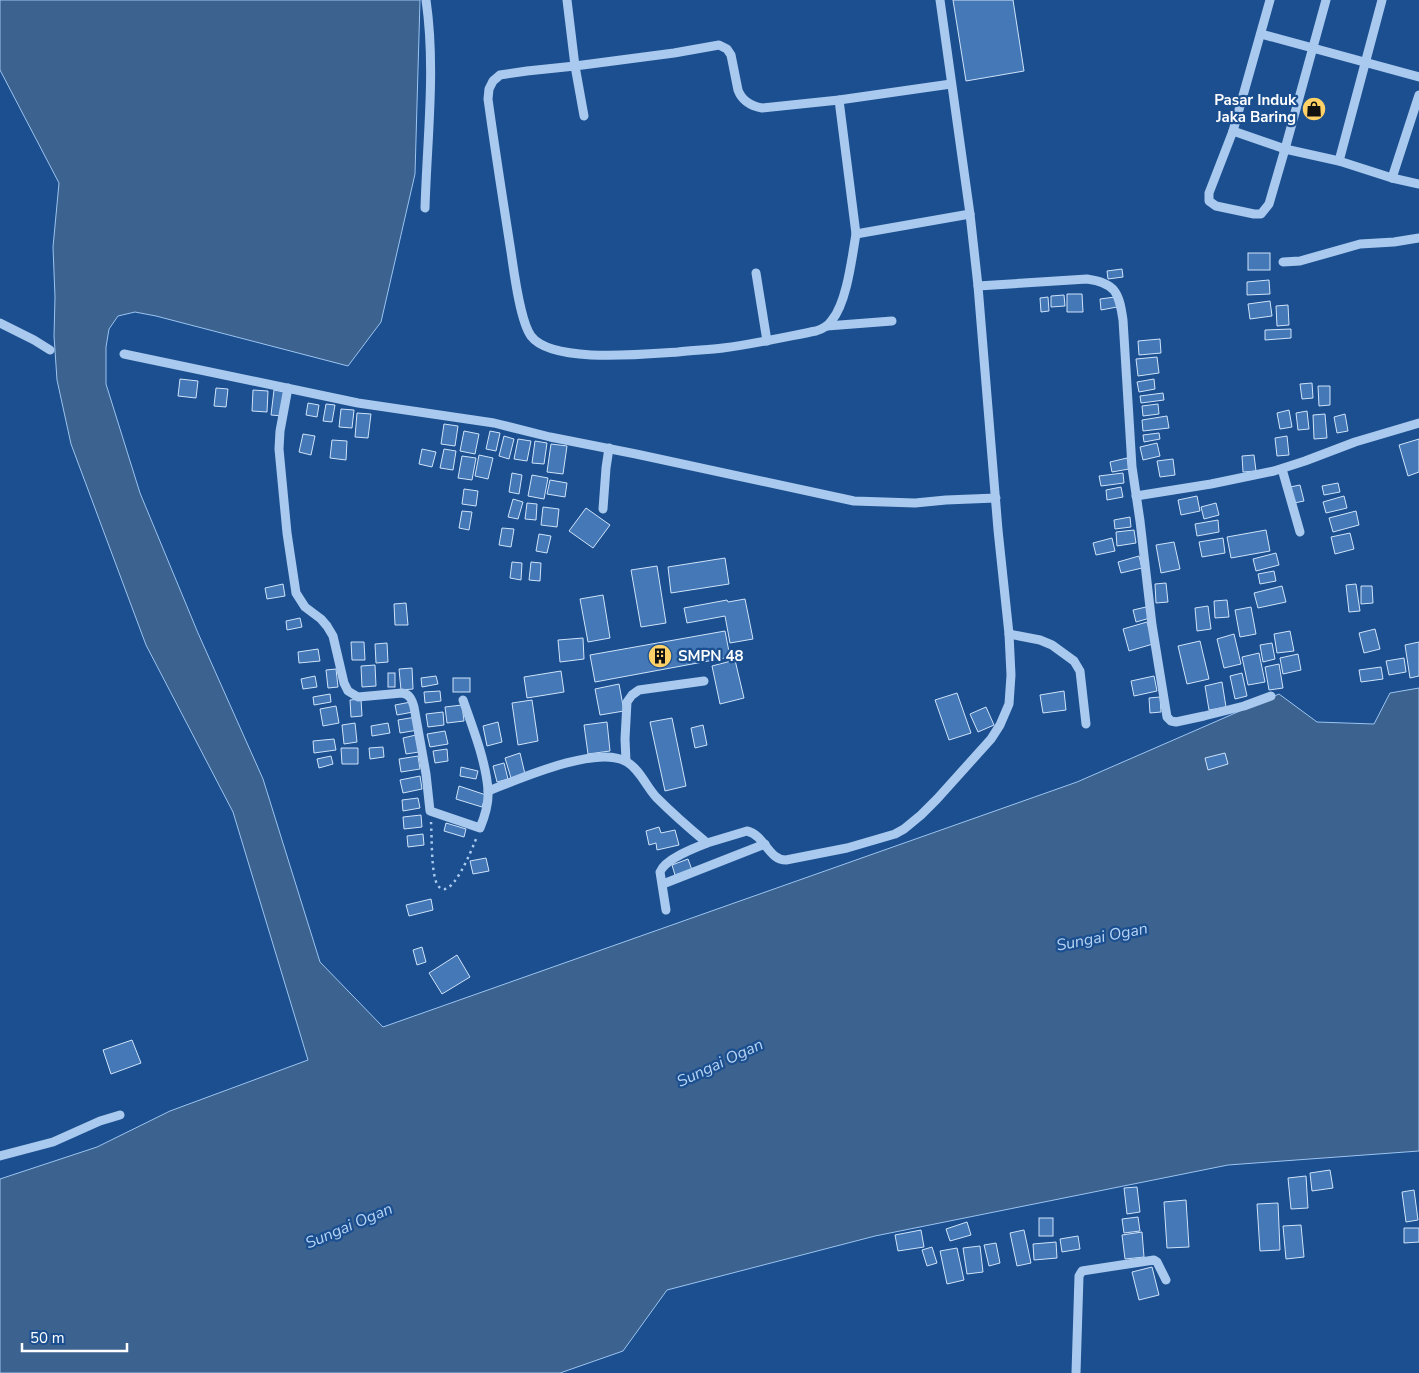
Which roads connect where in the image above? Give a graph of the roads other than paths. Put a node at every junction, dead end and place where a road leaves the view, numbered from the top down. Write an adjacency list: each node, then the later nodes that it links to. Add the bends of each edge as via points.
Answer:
1 (426, 0): 21 (street, via 431,66)
2 (567, 0): 10 (street)
3 (940, 0): 12 (street)
4 (1270, 0): 7 (street)
5 (1326, 0): 8 (street)
6 (1382, 0): 9 (street)
7 (1261, 34): 8 (street); 16 (street)
8 (1313, 48): 9 (street); 17 (street)
9 (1365, 62): 11 (street); 18 (street)
10 (575, 66): 14 (street, via 719,45 728,49 732,56 738,90 750,105 762,108); 15 (street); 31 (street, via 500,75 493,81 488,99 516,287 529,334 552,349 589,355 723,348)
11 (1419, 77)
12 (951, 84): 14 (street); 22 (street)
13 (1419, 94): 19 (street)
14 (839, 100): 23 (street)
15 (584, 116)
16 (1232, 131): 17 (street); 17 (street, via 1209,193 1209,201 1216,206 1261,214 1268,204)
17 (1285, 149): 18 (street)
18 (1339, 161): 19 (street)
19 (1392, 178): 20 (street)
20 (1419, 184)
21 (425, 208)
22 (970, 214): 23 (street); 27 (street)
23 (856, 234): 30 (street, via 846,288)
24 (1419, 238): 25 (street, via 1360,244 1300,261)
25 (1283, 262)
26 (756, 273): 31 (street)
27 (978, 286): 38 (street, via 1087,279 1098,280 1113,289 1120,300 1123,320); 39 (street)
28 (892, 321): 30 (street)
29 (0, 323): 32 (street)
30 (827, 326): 31 (street)
31 (767, 341)
32 (50, 350)
33 (124, 354): 34 (street)
34 (288, 388): 36 (street, via 358,403 494,423); 48 (street, via 279,449 296,593 334,636 348,692 358,697 402,693 412,699 430,811 480,828 487,809)
35 (1419, 423): 37 (street, via 1362,439)
36 (609, 448): 39 (street, via 854,501 915,503); 40 (street)
37 (1282, 468): 38 (street); 41 (street)
38 (1136, 496): 44 (street, via 1167,716 1176,722 1244,706)
39 (996, 498): 42 (street)
40 (603, 509)
41 (1300, 532)
42 (1009, 634): 46 (street, via 1040,640 1074,661 1080,671); 50 (street, via 1011,675 1006,715 991,739 912,823 895,834 848,848 786,860 776,857)
43 (704, 681): 47 (street, via 638,690 632,695 627,702)
44 (1271, 696)
45 (463, 700): 48 (street)
46 (1086, 724)
47 (626, 761): 48 (street, via 607,756 576,760); 49 (street, via 654,795)
48 (488, 791)
49 (707, 842): 50 (street, via 747,831); 51 (street, via 662,867)
50 (765, 844): 51 (street)
51 (663, 884): 52 (street)
52 (666, 910)
53 (120, 1115): 54 (street, via 53,1142)
54 (0, 1156)
55 (1166, 1280): 56 (street, via 1154,1260 1080,1273)
56 (1076, 1373)

